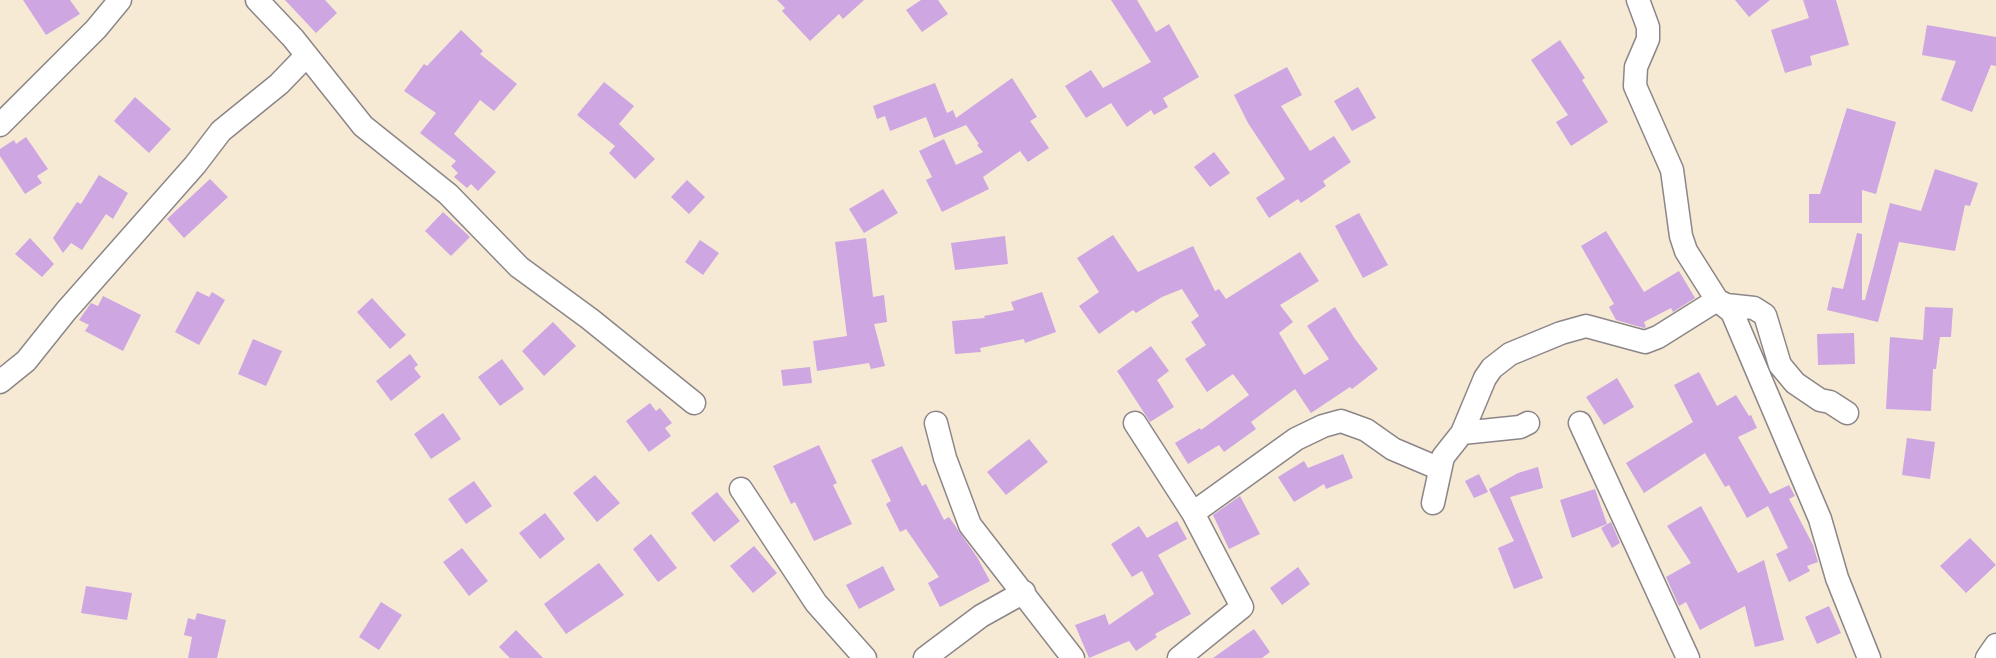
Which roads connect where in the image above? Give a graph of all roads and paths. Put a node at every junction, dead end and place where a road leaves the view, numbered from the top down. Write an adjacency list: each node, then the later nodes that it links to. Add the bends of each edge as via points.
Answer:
1 (120, 0): 7 (street)
2 (257, 0): 6 (street)
3 (1638, 0): 5 (street)
4 (1659, 0): 5 (street)
5 (1648, 27): 8 (street, via 1634,76 1637,96 1672,170 1686,251)
6 (306, 57): 9 (street, via 221,131 26,361); 10 (street, via 363,126 448,194 519,267)
7 (0, 125)
8 (1717, 300): 11 (street, via 1765,315 1780,365 1795,383); 16 (street, via 1645,342 1586,327 1561,333 1500,359 1485,378); 28 (street, via 1732,312 1820,519 1837,578)
9 (0, 382)
10 (694, 403)
11 (1847, 413)
12 (936, 423): 21 (street, via 970,525)
13 (1135, 423): 20 (street)
14 (1528, 423): 16 (street)
15 (1580, 423): 27 (street)
16 (1462, 433): 17 (street, via 1443,458)
17 (1440, 469): 19 (street); 20 (street, via 1393,449 1366,430 1341,422 1296,439)
18 (741, 489): 23 (street, via 816,603)
19 (1433, 503)
20 (1193, 513): 26 (street, via 1242,607)
21 (1024, 592): 24 (street, via 981,616); 25 (street)
22 (1996, 645): 29 (street)
23 (865, 658)
24 (925, 658)
25 (1073, 658)
26 (1179, 658)
27 (1688, 658)
28 (1869, 658)
29 (1987, 658)

